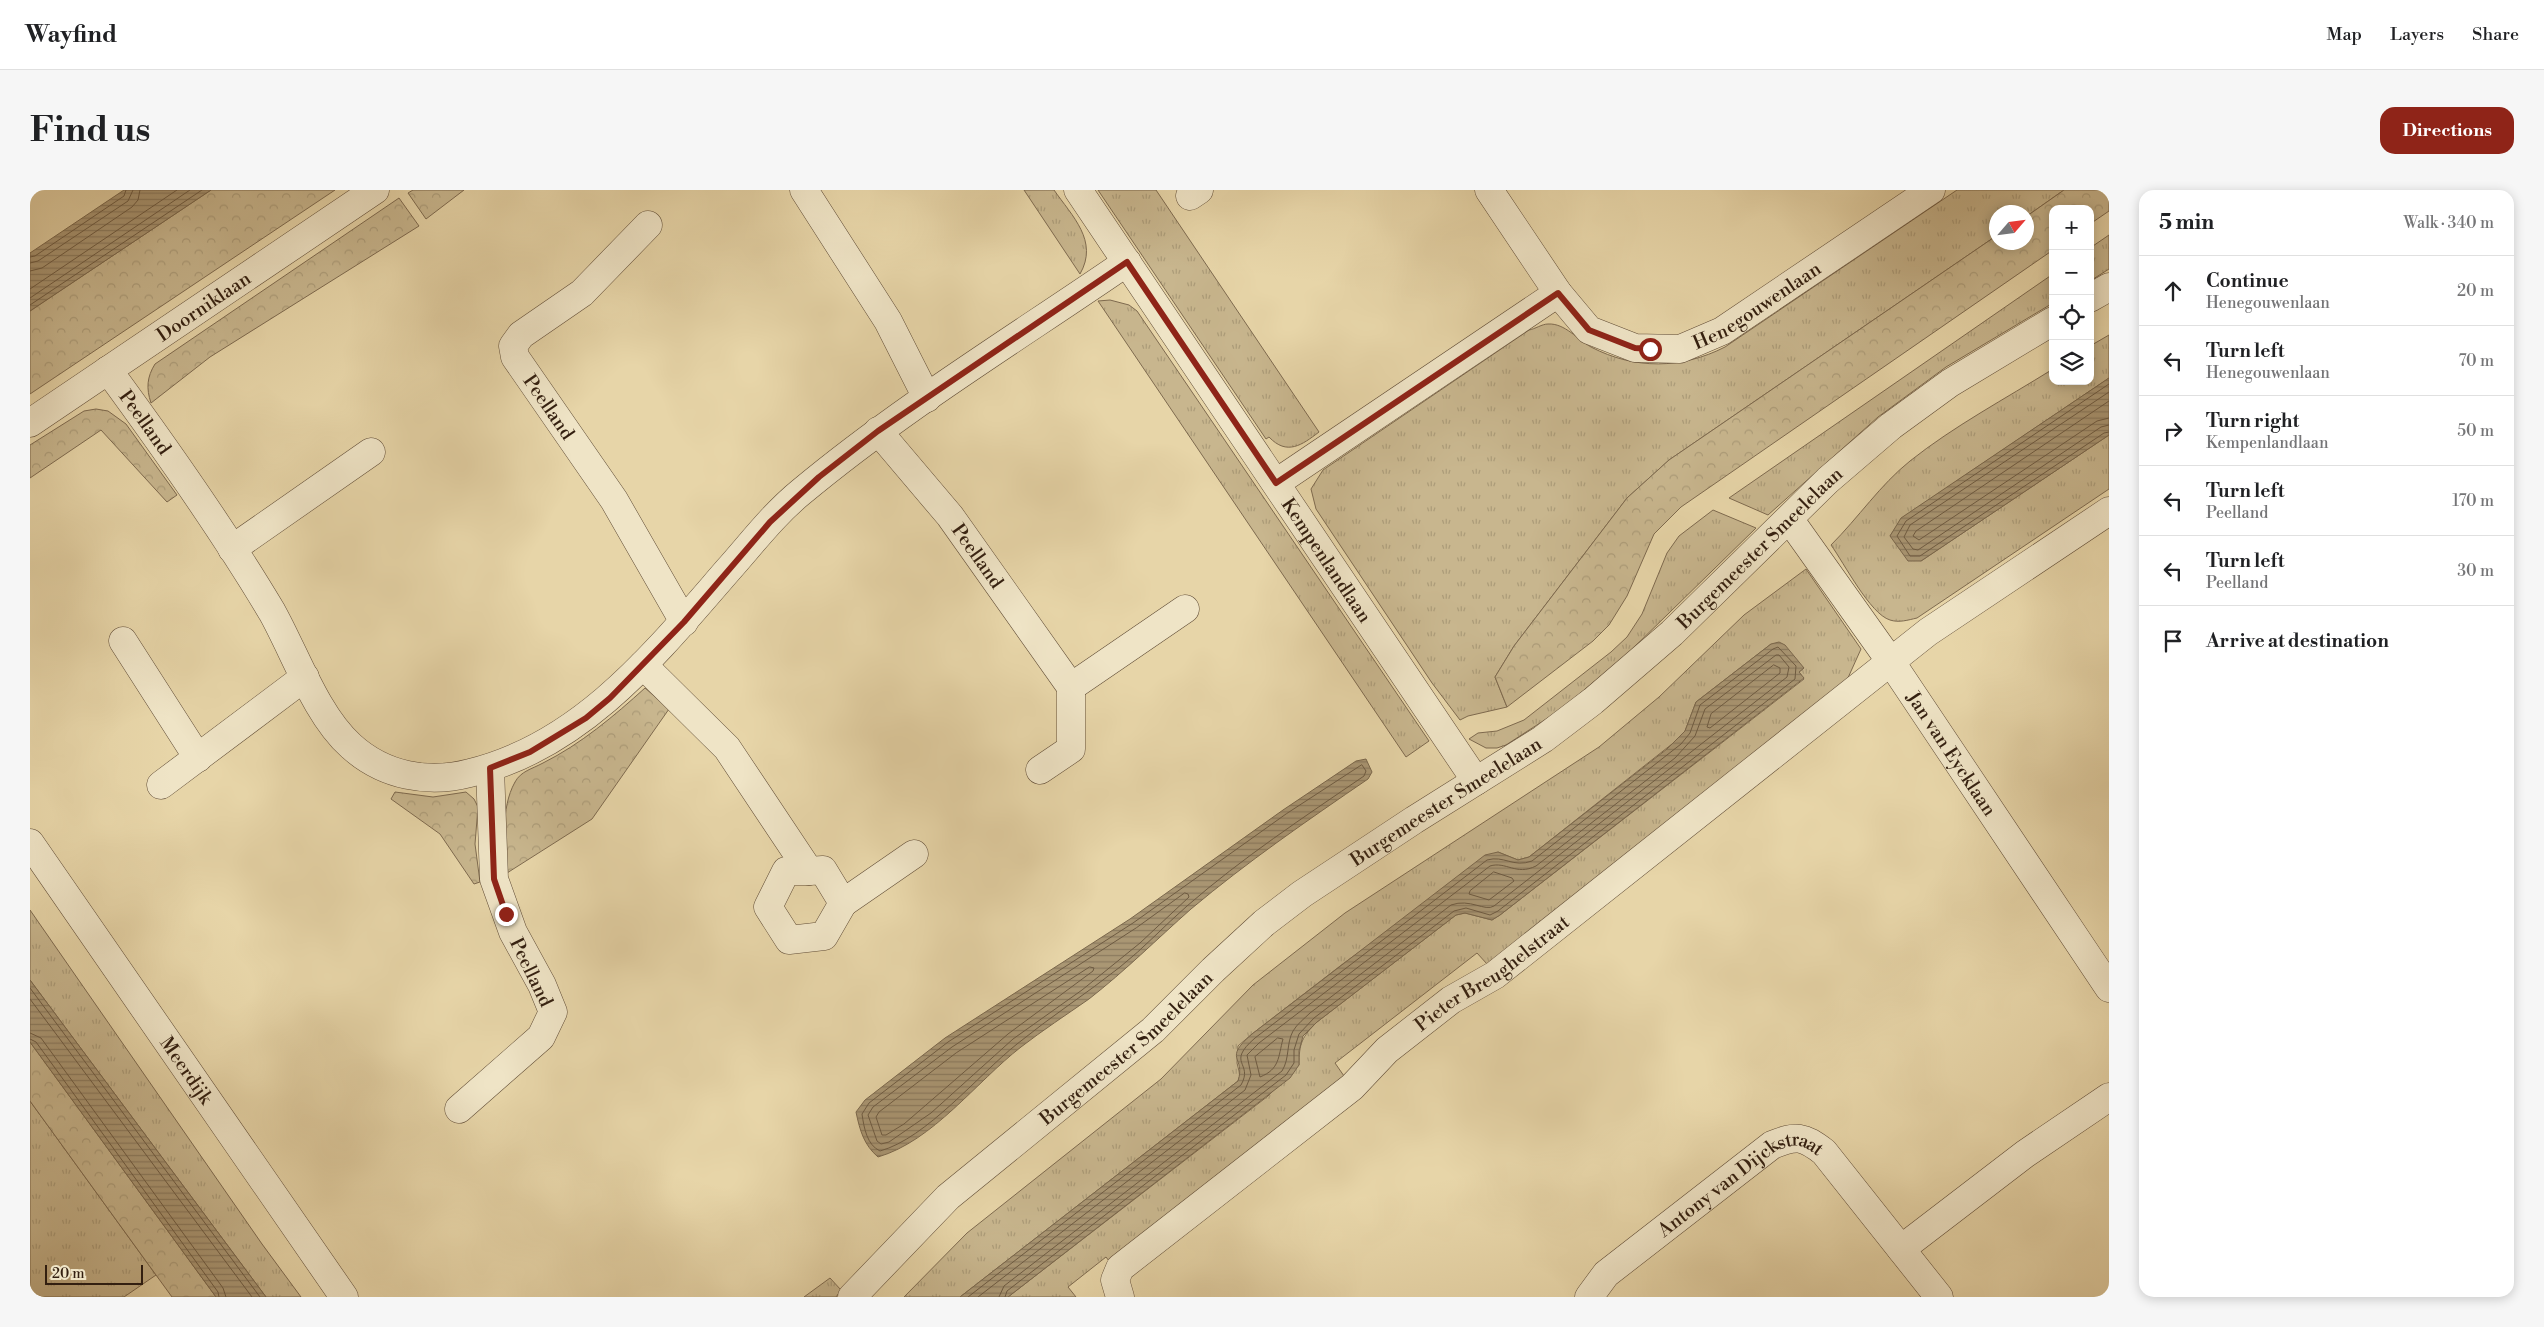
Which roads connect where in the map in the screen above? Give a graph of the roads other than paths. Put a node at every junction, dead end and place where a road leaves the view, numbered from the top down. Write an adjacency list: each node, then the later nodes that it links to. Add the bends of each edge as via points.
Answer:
1 (376, 190): 12 (street, Doorniklaan)
2 (804, 190): 13 (street, via 883,312)
3 (1078, 190): 7 (street, Kempenlandlaan)
4 (1489, 190): 9 (street, Henegouwenlaan)
5 (1932, 190): 9 (street, Henegouwenlaan, via 1722,331 1680,349 1635,348 1589,330)
6 (648, 225): 22 (street, Peelland, via 582,293 520,335 513,346 515,358 614,500)
7 (1127, 262): 13 (street, Peelland); 17 (street, Kempenlandlaan)
8 (2109, 287): 10 (street)
9 (1558, 293): 17 (street)
10 (2094, 296)
11 (2049, 324): 19 (street, Burgemeester Smeelelaan, via 1950,383 1892,426 1828,480)
12 (108, 370): 14 (street, Doorniklaan); 20 (street, Peelland, via 183,472)
13 (927, 398): 15 (street, Peelland)
14 (30, 423)
15 (878, 431): 22 (street, Peelland, via 797,495); 27 (street, Peelland, via 950,516)
16 (371, 452): 20 (street)
17 (1276, 483): 31 (street, Kempenlandlaan)
18 (2108, 513): 24 (street, Pieter Breughelstraat, via 1928,632)
19 (1790, 520): 24 (street, Jan van Eycklaan); 31 (street, Burgemeester Smeelelaan, via 1672,633 1593,701 1543,739)
20 (232, 549): 26 (street, Peelland, via 272,613)
21 (1185, 609): 27 (street)
22 (684, 622): 25 (street, Peelland)
23 (124, 642): 28 (street)
24 (1891, 662): 37 (street, Jan van Eycklaan); 43 (street, Pieter Breughelstraat, via 1495,975 1451,1000 1394,1045 1352,1087 1120,1268 1115,1280)
25 (643, 665): 29 (street, Peelland, via 586,718 530,752); 35 (street, via 727,748)
26 (305, 676): 28 (street); 29 (street, Peelland, via 331,724 350,746 374,763 414,777 435,779)
27 (1071, 687): 30 (street, via 1071,749)
28 (198, 758): 32 (street)
29 (490, 768): 39 (street, Peelland, via 494,879 513,932 542,985 552,1012 541,1037)
30 (1040, 770)
31 (1476, 782): 42 (street, Burgemeester Smeelelaan, via 1310,889 1264,923 1153,1030 948,1197)
32 (161, 785)
33 (30, 844): 41 (street, Meerdijk)
34 (914, 854): 36 (street)
35 (809, 871): 36 (street, via 822,870); 36 (street, via 786,871 768,908 789,940 824,936)
36 (843, 903)
37 (2109, 988)
38 (2109, 1097): 40 (street, via 2025,1154)
39 (459, 1109)
40 (1901, 1249): 44 (street, Antony van Dijckstraat, via 1824,1152 1806,1139 1789,1138 1772,1145 1606,1274); 45 (street, Antony van Dijckstraat)
41 (344, 1297)
42 (852, 1297)
43 (1120, 1297)
44 (1589, 1297)
45 (1939, 1297)

